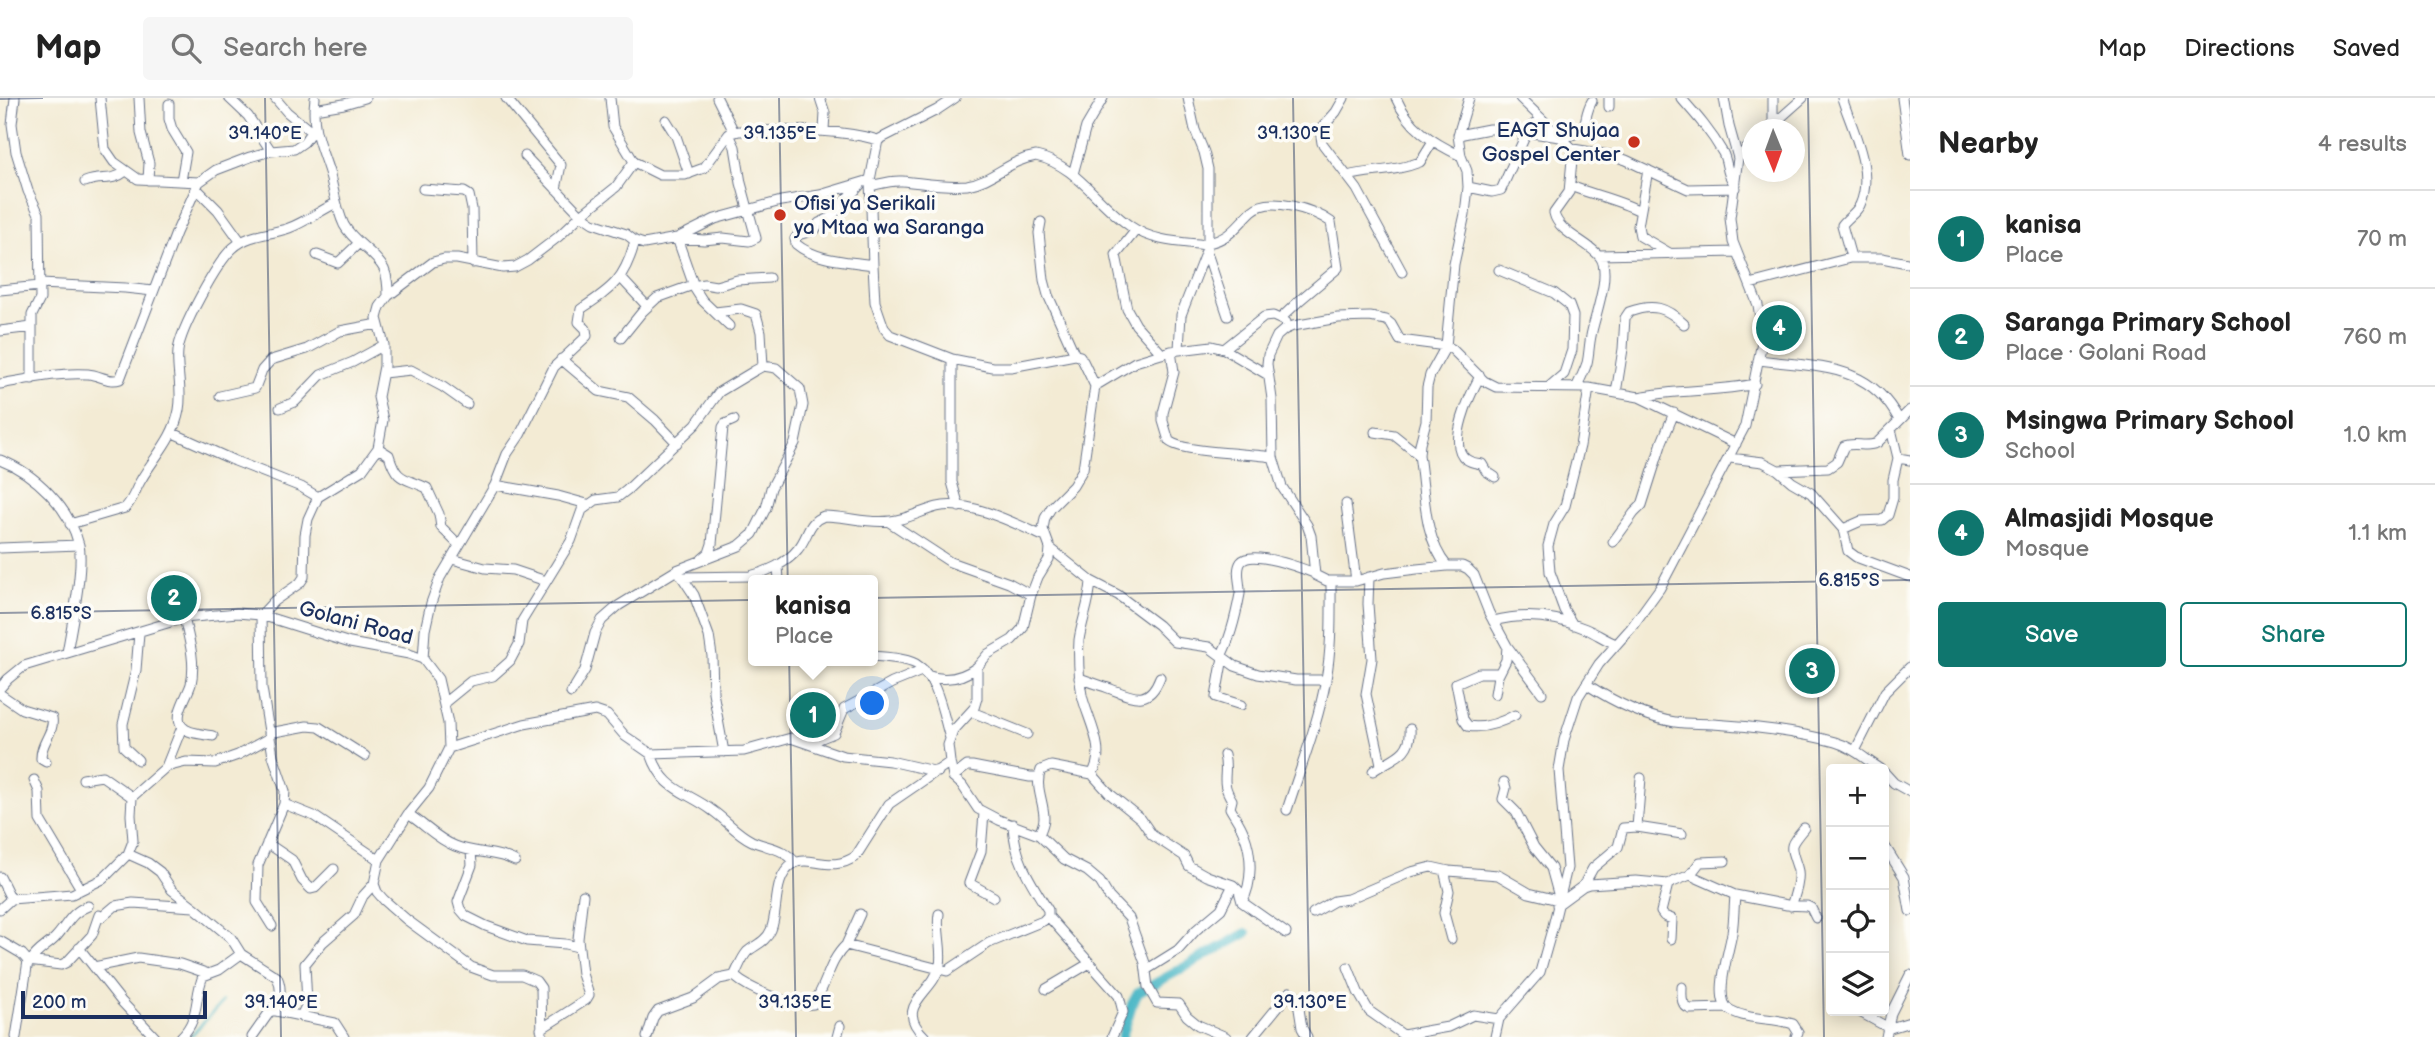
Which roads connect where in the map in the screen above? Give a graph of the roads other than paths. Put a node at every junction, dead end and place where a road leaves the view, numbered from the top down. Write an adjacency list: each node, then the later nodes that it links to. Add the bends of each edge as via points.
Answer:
1 (15, 98): 88 (street, via 16,152 39,214)
2 (100, 98): 50 (street, via 105,149)
3 (139, 98): 54 (street)
4 (229, 98): 42 (street, via 248,116)
5 (275, 98): 36 (street)
6 (315, 98): 27 (street)
7 (366, 98): 27 (street)
8 (506, 98): 63 (street, via 561,164)
9 (610, 98): 48 (street, via 613,127)
10 (717, 98): 35 (street)
11 (820, 98): 33 (street)
12 (955, 98): 39 (street)
13 (1103, 98): 52 (street, via 1086,127)
14 (1188, 98): 74 (street, via 1208,169)
15 (1345, 98): 53 (street, via 1320,130 1322,143)
16 (1396, 98): 40 (street, via 1416,129)
17 (1469, 98): 37 (street)
18 (1520, 98): 29 (street)
19 (1681, 98): 60 (street, via 1710,130)
20 (1724, 98): 47 (street)
21 (1773, 98): 30 (street)
22 (1803, 98): 31 (street)
23 (1842, 98): 79 (street, via 1863,164 1860,205 1842,225)
24 (1902, 98): 28 (street)
25 (1592, 101): 38 (street, via 1583,127 1575,135)
26 (169, 104): 55 (street, via 172,129 186,152)
27 (314, 109): 36 (street)
28 (1907, 115): 43 (street)
29 (1541, 118): 34 (street); 38 (street)
30 (1771, 119)
31 (1779, 119)
32 (666, 120): 51 (street)
33 (824, 130): 35 (street); 39 (street)
34 (1527, 132): 37 (street, via 1489,129); 38 (street); 61 (street, via 1501,190)
35 (731, 133): 51 (street, via 704,168); 65 (street)
36 (313, 134): 42 (street, via 294,149); 64 (street)
37 (1458, 135): 46 (street)
38 (1561, 138): 41 (street)
39 (878, 140): 57 (street)
40 (1433, 141): 46 (street); 53 (street, via 1420,162 1411,166)
41 (1573, 149): 49 (street, via 1610,155); 59 (street)
42 (271, 151): 58 (street, via 216,170)
43 (1910, 151)
44 (1742, 154): 47 (street)
45 (525, 156): 63 (street)
46 (1461, 156): 61 (street)
47 (1738, 158): 60 (street)
48 (634, 162): 51 (street, via 660,175); 67 (street, via 616,187)
49 (1648, 170): 60 (street, via 1688,189); 66 (street)
50 (126, 171): 54 (street); 56 (street, via 115,179 102,177)
51 (689, 174)
52 (1073, 174): 57 (street, via 1036,156 1014,162 979,182 955,186); 69 (street)
53 (1347, 176): 84 (street, via 1370,209)
54 (148, 180): 55 (street)
55 (181, 181): 58 (street)
56 (85, 183)
57 (867, 183): 65 (street); 82 (street); 82 (street, via 830,218 795,239 802,249 822,256)
58 (197, 185): 71 (street); 91 (street)
59 (1570, 186): 66 (street); 78 (street, via 1555,219)
60 (1735, 186): 75 (street, via 1730,218)
61 (1468, 187): 105 (street)
62 (423, 189): 80 (street, via 469,195)
63 (556, 189): 67 (street)
64 (336, 203): 71 (street, via 287,229); 73 (street)
65 (747, 211): 70 (street, via 715,219); 70 (street, via 754,241)
66 (1640, 211): 76 (street, via 1640,236)
67 (581, 215): 72 (street); 80 (street, via 514,267)
68 (1041, 222): 108 (street, via 1044,280)
69 (1136, 230): 74 (street, via 1166,241); 107 (street, via 1116,255 1127,309 1136,325)
70 (677, 238): 72 (street, via 652,244); 89 (street)
71 (241, 242): 134 (street, via 215,271 179,343 181,393)
72 (635, 242): 85 (street)
73 (358, 244): 77 (street, via 338,263); 92 (street, via 383,268)
74 (1207, 246): 95 (street); 96 (street, via 1228,236 1254,208 1265,205 1304,209 1331,222 1338,268); 107 (street)
75 (1737, 252): 76 (street); 87 (street)
76 (1671, 254): 78 (street)
77 (317, 255)
78 (1599, 255): 121 (street, via 1603,266 1600,304 1588,360)
79 (1851, 257): 81 (street); 87 (street)
80 (473, 262): 92 (street, via 433,262)
81 (1907, 263)
82 (873, 265): 110 (street, via 875,302 884,328 890,335)
83 (1499, 270): 120 (street, via 1554,293 1569,305 1572,350 1564,374)
84 (1402, 272)
85 (620, 277): 93 (street); 109 (street, via 581,309 579,322 587,336)
86 (769, 278): 89 (street)
87 (1750, 284): 111 (street, via 1763,337)
88 (40, 285): 90 (street); 91 (street); 101 (street)
89 (693, 285): 93 (street, via 662,295); 94 (street)
90 (0, 290)
91 (153, 291): 116 (street, via 120,379 70,374)
92 (388, 296): 97 (street, via 380,307)
93 (648, 306): 103 (street)
94 (715, 312): 99 (street); 112 (street, via 741,309 756,314)
95 (1228, 316)
96 (1280, 319): 100 (street); 106 (street, via 1264,317)
97 (378, 324): 104 (street); 124 (street, via 340,331 307,349 271,360 256,388)
98 (1684, 324): 123 (street, via 1671,312 1652,307 1629,312)
99 (729, 326)
100 (1293, 326): 105 (street, via 1370,317 1386,320 1400,340); 114 (street, via 1277,335 1268,355)
101 (32, 327): 102 (street); 116 (street)
102 (0, 331)
103 (621, 338)
104 (384, 345): 113 (street); 127 (street, via 321,375 295,402)
105 (1446, 346): 115 (street); 138 (street, via 1427,387)
106 (1223, 349): 107 (street, via 1212,346); 114 (street)
107 (1171, 352): 119 (street, via 1135,362); 139 (street, via 1174,372 1163,413 1169,441)
108 (1075, 355): 110 (street, via 1011,367); 119 (street, via 1080,356)
109 (561, 359): 135 (street, via 594,388 635,402); 146 (street, via 507,454)
110 (953, 359): 150 (street, via 952,482)
111 (1760, 360): 118 (street); 131 (street, via 1847,372 1884,396)
112 (762, 366): 135 (street, via 719,392); 161 (street, via 776,368 800,389 803,405 795,443 753,534 739,546)
113 (383, 373): 126 (street, via 411,370); 137 (street, via 378,397 383,430)
114 (1268, 375): 139 (street)
115 (1480, 376): 120 (street, via 1496,387); 145 (street, via 1464,411 1460,447 1467,460 1482,464)
116 (32, 379): 117 (street)
117 (0, 384)
118 (1755, 384): 125 (street); 136 (street)
119 (1095, 386): 154 (street, via 1083,469 1045,518)
120 (1550, 386): 121 (street)
121 (1576, 388): 122 (street)
122 (1589, 388): 123 (street); 179 (street, via 1565,506 1548,545 1550,572)
123 (1616, 393): 125 (street)
124 (220, 397)
125 (1639, 397): 129 (street)
126 (467, 404)
127 (281, 408)
128 (1910, 410): 131 (street)
129 (1674, 413): 136 (street); 155 (street, via 1642,505)
130 (734, 420): 161 (street, via 723,427 712,544)
131 (1899, 420): 132 (street)
132 (1891, 429): 141 (street); 144 (street, via 1871,446 1844,446 1838,462 1823,470)
133 (1375, 432): 138 (street, via 1394,435)
134 (173, 433): 147 (street); 152 (street, via 125,508)
135 (677, 443): 148 (street, via 618,497)
136 (1736, 444): 140 (street)
137 (378, 448): 147 (street, via 362,470); 157 (street, via 389,455 399,476 427,488 441,527)
138 (1419, 455): 163 (street, via 1432,540)
139 (1273, 457): 165 (street, via 1282,487 1311,536)
140 (1730, 458): 144 (street, via 1763,462); 181 (street, via 1660,588)
141 (1898, 458): 143 (street); 153 (street, via 1888,515)
142 (0, 460): 152 (street, via 40,484)
143 (1910, 460)
144 (1778, 470): 153 (street, via 1811,493)
145 (1495, 477)
146 (495, 485): 148 (street); 157 (street)
147 (318, 497): 176 (street, via 305,536 304,577)
148 (587, 504): 171 (street)
149 (1346, 504): 173 (street)
150 (959, 507): 151 (street, via 937,507); 154 (street, via 1008,520)
151 (889, 522): 162 (street, via 833,516 816,519 800,547); 175 (street, via 950,562)
152 (70, 524): 156 (street)
153 (1843, 529): 170 (street, via 1849,551 1856,557)
154 (1045, 537): 159 (street)
155 (1613, 542)
156 (79, 545): 158 (street); 183 (street)
157 (459, 545): 160 (street)
158 (0, 548)
159 (1050, 548): 172 (street); 175 (street)
160 (452, 559): 171 (street); 186 (street, via 432,596)
161 (701, 561): 164 (street)
162 (778, 566): 166 (street); 167 (street)
163 (1447, 566): 169 (street); 178 (street, via 1462,566 1474,575)
164 (680, 573): 168 (street); 196 (street, via 628,599 602,620 585,670); 213 (street, via 694,595 709,636)
165 (1314, 573): 174 (street); 185 (street, via 1273,560 1246,558 1239,568 1240,594)
166 (753, 575)
167 (779, 575)
168 (748, 576)
169 (1369, 577): 173 (street); 220 (street, via 1372,659 1366,694)
170 (1910, 577)
171 (546, 581): 200 (street, via 522,621 519,644 510,661 493,676 471,681)
172 (1091, 581): 185 (street, via 1118,595 1175,642 1209,648); 192 (street, via 1079,640)
173 (1356, 581): 174 (street)
174 (1331, 582): 193 (street)
175 (1031, 595): 187 (street, via 1019,634 988,653)
176 (261, 615): 177 (street, Golani Road); 186 (street, Golani Road, via 350,643); 208 (street, via 260,668)
177 (184, 618): 180 (street, Golani Road); 204 (street, via 193,664 179,715)
178 (1493, 621): 179 (street, via 1521,615); 182 (street)
179 (1573, 625): 181 (street)
180 (139, 633): 183 (street, Golani Road); 217 (street, via 123,724 124,747)
181 (1616, 644): 194 (street)
182 (1507, 646): 190 (street); 197 (street)
183 (66, 653): 195 (street, Golani Road, via 24,666)
184 (878, 657): 189 (street, via 914,663)
185 (1222, 657): 193 (street, via 1258,674); 201 (street, via 1216,698)
186 (423, 659): 200 (street, Golani Road, via 438,679)
187 (977, 667): 189 (street, via 955,678); 202 (street)
188 (1910, 667): 212 (street, via 1885,692)
189 (925, 673): 209 (street); 210 (street, via 892,683 844,709 834,733)
190 (1499, 673): 199 (street); 203 (street, via 1479,673 1456,683 1463,719 1475,727)
191 (1160, 677): 192 (street, via 1153,692 1133,698)
192 (1079, 678): 225 (street, via 1096,742 1098,760)
193 (1326, 680): 236 (street)
194 (1586, 684): 212 (street, via 1615,702 1658,718 1784,732 1836,742); 265 (street, via 1573,709 1559,770 1567,868)
195 (0, 688)
196 (571, 693)
197 (1542, 693)
198 (0, 694): 218 (street, via 22,709 52,718 40,753)
199 (1495, 694)
200 (444, 703): 211 (street, Golani Road)
201 (1241, 705)
202 (972, 712): 206 (street); 209 (street)
203 (1515, 715)
204 (182, 727): 207 (street); 222 (street)
205 (1410, 729): 220 (street, via 1403,754)
206 (1027, 734)
207 (213, 736)
208 (270, 736): 216 (street, via 319,727); 222 (street, via 215,763); 235 (street, via 284,785)
209 (950, 738): 219 (street)
210 (809, 743): 213 (street, via 791,738); 224 (street, via 843,756)
211 (449, 748): 214 (street, via 524,724 595,710); 238 (street, via 429,788)
212 (1855, 751): 221 (street)
213 (724, 752): 214 (street)
214 (651, 754): 251 (street, via 657,771 681,793 710,808 750,841 784,852)
215 (1224, 755): 266 (street, via 1225,790 1248,853 1250,885)
216 (365, 756)
217 (138, 760)
218 (46, 762)
219 (950, 762): 224 (street); 227 (street)
220 (1381, 764): 223 (street)
221 (1873, 764)
222 (166, 767): 234 (street)
223 (1373, 771)
224 (938, 772): 251 (street, via 889,804 849,861 831,865)
225 (1092, 774): 226 (street, via 1051,766); 258 (street, via 1152,835 1184,856 1189,866)
226 (1038, 776): 227 (street, via 967,766); 243 (street, via 1044,816)
227 (953, 777): 237 (street)
228 (1641, 778): 240 (street)
229 (1889, 778): 233 (street)
230 (83, 779): 234 (street, via 102,776)
231 (34, 780): 260 (street, via 40,820)
232 (1504, 782): 265 (street, via 1503,799 1551,868)
233 (1910, 792)
234 (132, 797): 247 (street, via 133,841)
235 (284, 804): 244 (street); 248 (street, via 314,816)
236 (1287, 810)
237 (984, 813): 239 (street); 263 (street, via 981,850 969,883)
238 (408, 814): 245 (street, via 441,839); 248 (street)
239 (1013, 824): 243 (street); 275 (street, via 1020,864)
240 (1637, 827): 242 (street); 259 (street, via 1623,828 1618,847 1593,869)
241 (1804, 828): 268 (street, via 1791,847 1798,873)
242 (1682, 834)
243 (1039, 835): 292 (street, via 1063,859 1100,882 1129,918)
244 (267, 843): 252 (street, via 292,860 311,889); 278 (street, via 258,865 257,902)
245 (471, 851): 249 (street); 284 (street, via 472,865 458,902 466,916 527,941)
246 (1889, 853): 271 (street, via 1904,877)
247 (128, 854): 260 (street, via 103,879); 269 (street, via 160,872 172,890)
248 (379, 860): 256 (street)
249 (515, 861)
250 (1726, 861): 254 (street, via 1700,862)
251 (795, 862): 295 (street, via 782,877 769,934 745,954)
252 (334, 869)
253 (1444, 870): 265 (street, via 1498,875 1529,893); 272 (street, via 1431,867 1411,872); 280 (street, via 1449,891 1444,913)
254 (1690, 875): 257 (street); 262 (street)
255 (0, 877): 264 (street)
256 (374, 884): 300 (street, via 354,915 305,964 307,1000); 307 (street, via 407,920 471,967 536,981 541,988)
257 (1668, 884): 259 (street, via 1608,881); 281 (street, via 1661,912 1672,919)
258 (1233, 885): 266 (street); 292 (street, via 1221,909 1178,950)
259 (1583, 886): 265 (street)
260 (76, 891): 264 (street); 267 (street)
261 (583, 895): 284 (street)
262 (1735, 895): 268 (street); 298 (street, via 1723,975)
263 (994, 897)
264 (11, 899): 270 (street)
265 (1558, 901): 302 (street, via 1540,972)
266 (1242, 902): 279 (street)
267 (88, 906): 276 (street); 287 (street, via 72,915)
268 (1791, 906): 277 (street, via 1807,906)
269 (194, 907): 276 (street, via 133,903 115,906); 286 (street)
270 (0, 909)
271 (1910, 911)
272 (1313, 913)
273 (860, 914): 283 (street)
274 (939, 914): 291 (street)
275 (1048, 916): 288 (street); 291 (street, via 989,943 947,971)
276 (102, 917): 285 (street)
277 (1816, 918)
278 (272, 926)
279 (1286, 933)
280 (1451, 939)
281 (1671, 939)
282 (0, 941): 287 (street)
283 (846, 945): 291 (street); 295 (street, via 836,955 813,1004 771,995)
284 (578, 947): 307 (street, via 589,995)
285 (79, 948): 287 (street, via 61,965); 289 (street)
286 (241, 954): 293 (street); 299 (street, via 277,977 281,991)
287 (30, 961): 309 (street)
288 (1090, 963): 297 (street); 317 (street, via 1121,1003 1123,1012)
289 (94, 967): 293 (street, via 138,958 180,964); 310 (street)
290 (1348, 967): 302 (street, via 1369,1011 1403,1035 1448,1027 1474,1015)
291 (939, 970): 316 (street, via 912,1010 914,1027)
292 (1146, 970): 304 (street, via 1157,1003 1179,1004)
293 (206, 974): 311 (street, via 196,1015)
294 (1910, 975): 306 (street)
295 (734, 976): 314 (street, via 719,979 693,998 659,1011)
296 (1682, 987): 298 (street, via 1685,1007)
297 (1046, 989)
298 (1726, 1008): 308 (street, via 1793,1024)
299 (271, 1010): 300 (street); 312 (street)
300 (302, 1014): 313 (street, via 335,1023)
301 (1865, 1016): 306 (street)
302 (1499, 1019): 322 (street)
303 (1910, 1022): 306 (street)
304 (1198, 1025): 318 (street); 319 (street)
305 (840, 1026): 315 (street)
306 (1886, 1031)
307 (540, 1034)
308 (1800, 1035)
309 (16, 1037)
310 (155, 1037)
311 (181, 1037)
312 (252, 1037)
313 (344, 1037)
314 (647, 1037)
315 (837, 1037)
316 (925, 1037)
317 (1112, 1037)
318 (1195, 1037)
319 (1226, 1037)
320 (1253, 1037): 321 (street, via 1290,992 1297,996)
321 (1307, 1037)
322 (1495, 1037)

